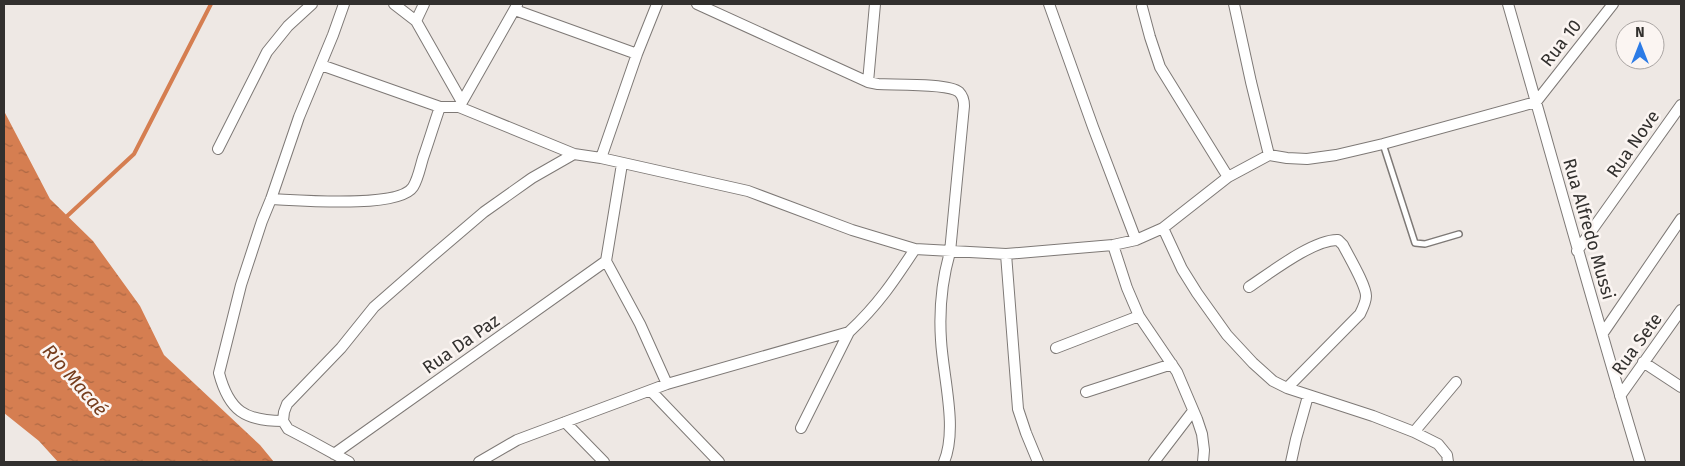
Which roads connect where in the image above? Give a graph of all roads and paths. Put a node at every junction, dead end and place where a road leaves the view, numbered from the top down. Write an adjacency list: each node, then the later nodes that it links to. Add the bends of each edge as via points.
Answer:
1 (312, 4): 23 (street, via 267,52)
2 (344, 4): 16 (street)
3 (394, 4): 14 (street)
4 (424, 4): 14 (street)
5 (658, 4): 15 (street)
6 (701, 4): 17 (street)
7 (875, 4): 17 (street)
8 (1049, 4): 33 (street)
9 (1234, 4): 25 (street)
10 (1508, 4): 18 (street, Rua Alfredo Mussi)
11 (1613, 4): 18 (street, Rua 10)
12 (516, 7): 15 (street); 19 (street)
13 (1142, 7): 28 (street, via 1160,67)
14 (416, 21): 19 (street)
15 (637, 54): 26 (street)
16 (321, 65): 21 (street); 29 (street)
17 (868, 82): 37 (street, via 946,87 958,91 963,98)
18 (1536, 102): 22 (street); 36 (street, Rua Alfredo Mussi)
19 (461, 105): 21 (street); 24 (street)
20 (1681, 105): 36 (street, Rua Nove)
21 (440, 107): 29 (street, via 418,174 406,194 349,202)
22 (1383, 144): 25 (street, via 1307,159); 32 (lane, via 1415,243 1426,244)
23 (218, 149)
24 (574, 154): 26 (street); 57 (street, via 532,178 484,212 374,307 341,348 287,404)
25 (1269, 155): 28 (street)
26 (601, 158): 27 (street)
27 (622, 164): 35 (street, via 748,191 852,230); 39 (street)
28 (1228, 177): 31 (street)
29 (271, 199): 57 (street, via 241,285 219,372 230,400 243,414 265,421)
30 (1681, 219): 44 (street)
31 (1163, 228): 33 (street); 51 (street, via 1190,284 1227,335 1253,363)
32 (1459, 234)
33 (1136, 240): 34 (street)
34 (1113, 246): 38 (street); 42 (street, via 1126,288)
35 (915, 249): 37 (street); 43 (street, via 888,290)
36 (1577, 251): 44 (street, Rua Alfredo Mussi)
37 (950, 252): 38 (street); 66 (street, via 944,273 940,313 950,432 949,451)
38 (1006, 254): 67 (street, via 1018,409)
39 (606, 261): 49 (street); 61 (street, Rua Da Paz)
40 (1249, 287): 51 (street, via 1305,251 1329,240 1338,240 1343,246 1363,285 1366,295 1360,314)
41 (1681, 310): 46 (street, Rua Sete)
42 (1140, 316): 45 (street); 47 (street)
43 (849, 332): 49 (street); 59 (street)
44 (1603, 333): 55 (street, Rua Alfredo Mussi)
45 (1056, 348)
46 (1643, 362): 50 (street); 55 (street, Rua Sete)
47 (1172, 364): 53 (street); 56 (street)
48 (1456, 382): 60 (street)
49 (667, 384): 52 (street)
50 (1681, 387)
51 (1287, 388): 54 (street)
52 (651, 391): 58 (street); 65 (street)
53 (1086, 392)
54 (1308, 396): 60 (street); 70 (street)
55 (1620, 396): 72 (street, Rua Alfredo Mussi)
56 (1193, 410): 68 (street); 69 (street, via 1202,434)
57 (283, 420): 61 (street, via 288,430)
58 (565, 422): 63 (street, via 517,440); 64 (street)
59 (801, 428)
60 (1414, 432): 71 (street, via 1438,444 1447,455)
61 (334, 454): 62 (street)
62 (349, 462)
63 (479, 462)
64 (604, 462)
65 (719, 462)
66 (944, 462)
67 (1038, 462)
68 (1154, 462)
69 (1203, 462)
70 (1292, 462)
71 (1448, 462)
72 (1640, 462)

